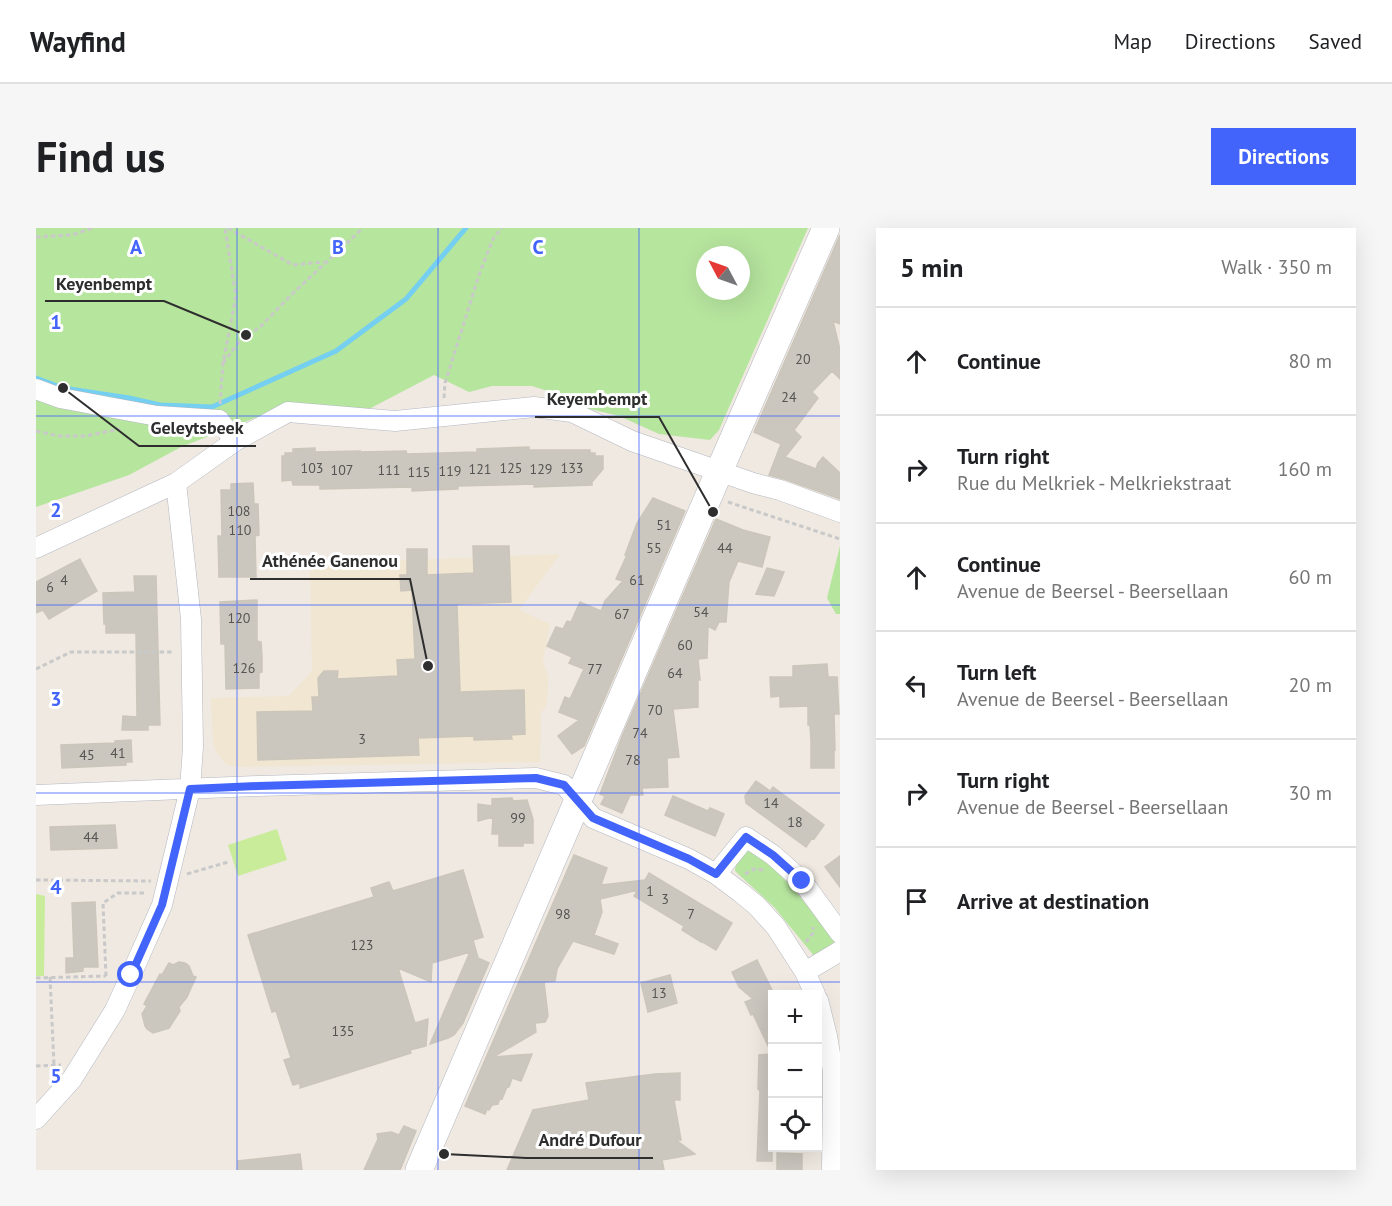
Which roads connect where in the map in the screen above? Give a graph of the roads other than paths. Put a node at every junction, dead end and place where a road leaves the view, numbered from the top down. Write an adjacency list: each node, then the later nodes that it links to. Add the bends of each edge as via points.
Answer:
1 (826, 228): 4 (main road)
2 (36, 389): 3 (street, via 60,398 157,416 219,420)
3 (235, 441): 4 (street, via 288,412 395,421 534,406 572,412 632,441); 5 (street)
4 (720, 472): 6 (street); 10 (main road)
5 (176, 483): 7 (street); 8 (street, via 191,619)
6 (840, 512)
7 (36, 548)
8 (190, 789): 9 (street); 10 (street, via 536,778 564,785); 17 (street, via 162,905 115,1010 72,1079)
9 (36, 795)
10 (578, 801): 11 (street, via 593,818); 18 (main road)
11 (716, 874): 12 (street, via 746,837 802,881); 14 (street, via 757,906 776,927)
12 (840, 933)
13 (840, 951): 14 (street)
14 (805, 972): 15 (street)
15 (813, 990)
16 (822, 1016): 19 (street, via 833,1071)
17 (36, 1119)
18 (419, 1170)
19 (832, 1170)

